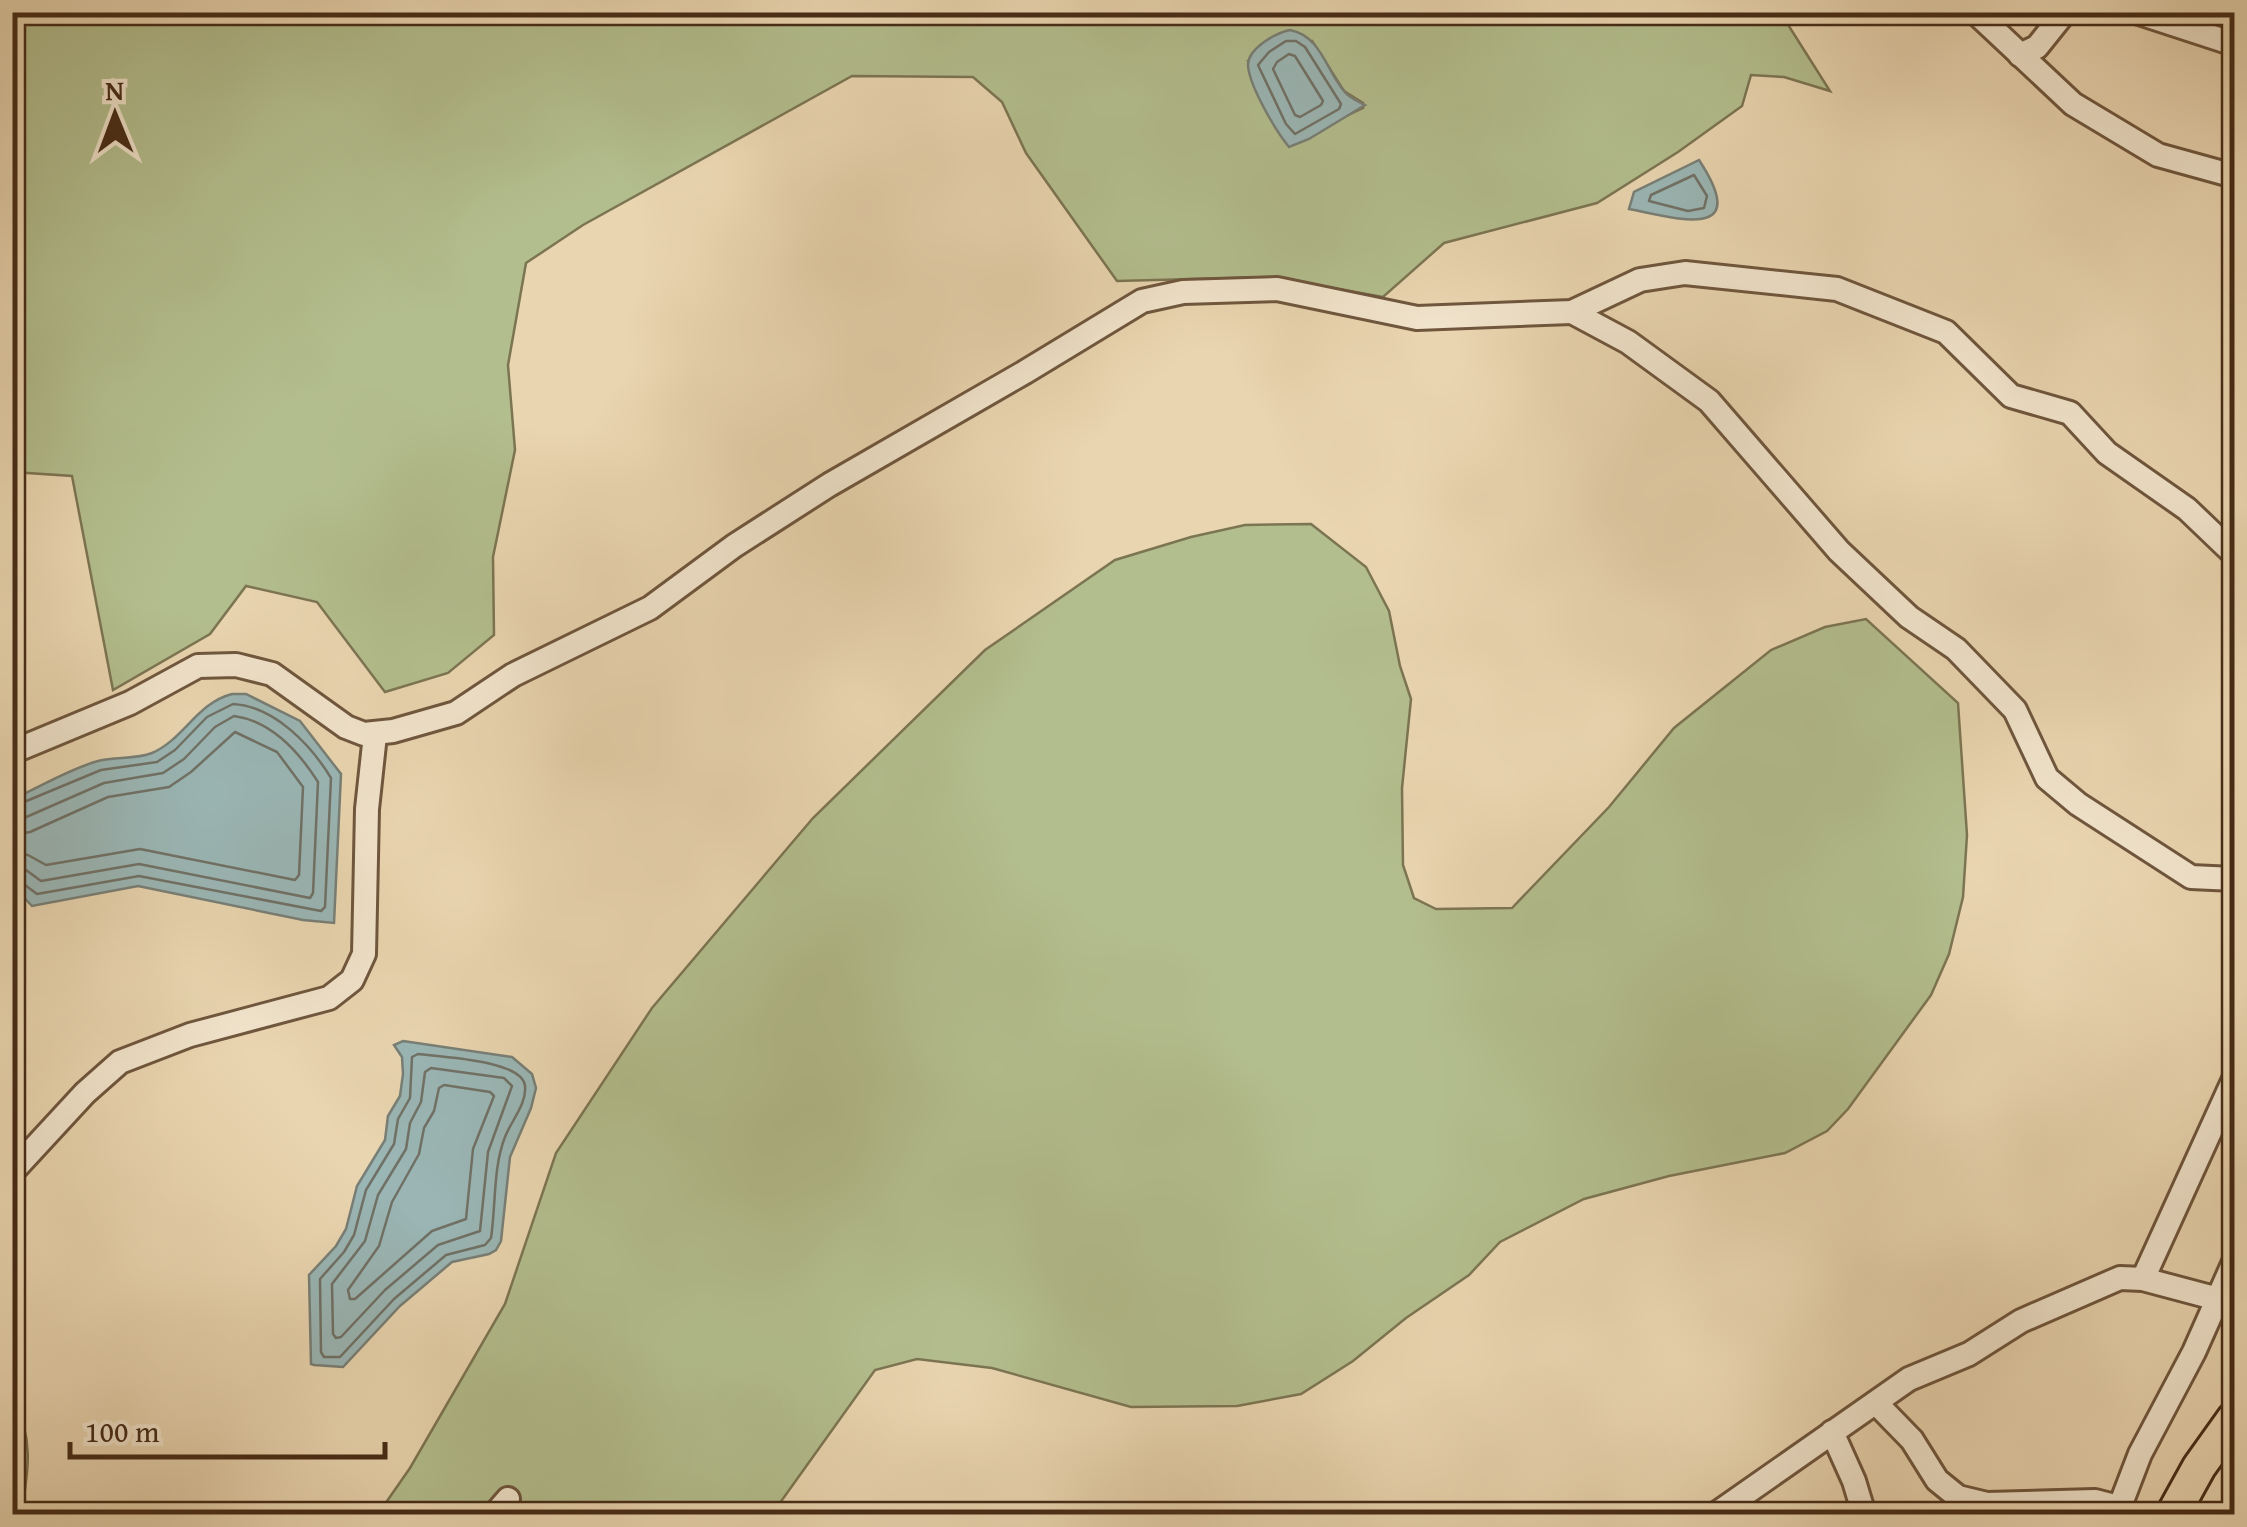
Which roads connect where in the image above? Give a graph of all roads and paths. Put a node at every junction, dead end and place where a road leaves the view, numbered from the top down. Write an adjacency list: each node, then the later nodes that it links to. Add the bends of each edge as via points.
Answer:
1 (1975, 12): 6 (street)
2 (2065, 12): 6 (street, via 2037,47)
3 (2136, 12): 4 (street)
4 (2198, 22): 5 (street)
5 (2234, 44)
6 (2020, 55): 7 (street, via 2074,104 2158,155)
7 (2234, 176)
8 (1572, 312): 9 (street, via 1640,280 1686,273 1837,289 1946,332 2011,396 2070,413 2107,453 2187,509); 10 (street, via 1417,318 1277,289 1183,292 1142,301 829,486 650,608 513,675 456,713); 12 (street, via 1628,342 1709,401 1839,551 1909,616 1956,648 2015,710 2047,778 2191,877)
9 (2234, 554)
10 (375, 735): 11 (street, via 346,727 272,674 236,665 198,666 130,704); 14 (street, via 364,954 352,980 329,998 190,1035 120,1062)
11 (12, 752)
12 (2234, 879)
13 (2234, 1079): 16 (street)
14 (12, 1172)
15 (2234, 1262): 17 (street)
16 (2143, 1279): 17 (street); 18 (street, via 2120,1278 2021,1321)
17 (2218, 1299): 21 (street)
18 (1876, 1403): 20 (street); 21 (street, via 1958,1497 1987,1504 2095,1501)
19 (2234, 1418): 24 (highway)
20 (1832, 1432): 22 (street); 23 (street)
21 (2118, 1511)
22 (1716, 1514)
23 (1864, 1514)
24 (2174, 1514)

